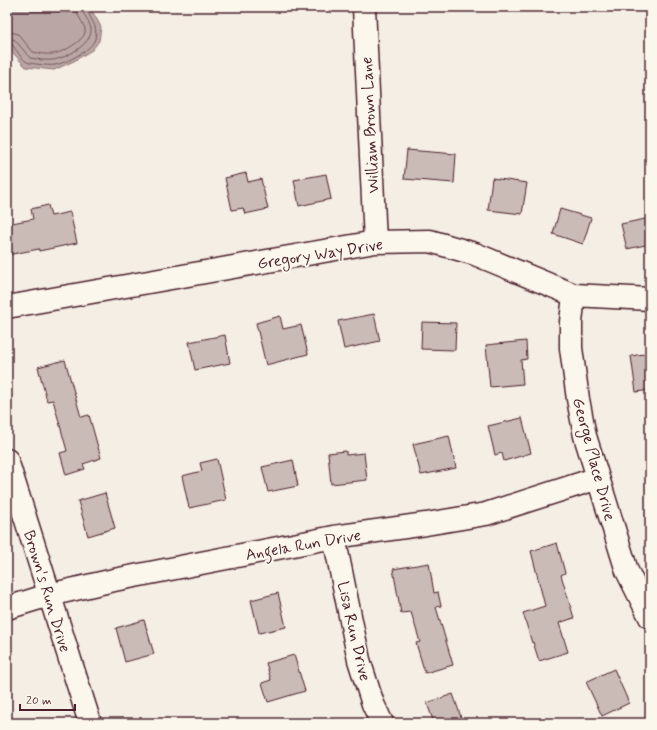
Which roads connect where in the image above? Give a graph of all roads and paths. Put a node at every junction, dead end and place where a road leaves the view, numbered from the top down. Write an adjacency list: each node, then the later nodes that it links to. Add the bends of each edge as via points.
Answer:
1 (364, 7): 2 (street, William Brown Lane)
2 (375, 242): 3 (street, Gregory Way Drive, via 430,241 475,254); 5 (street, Gregory Way Drive)
3 (574, 295): 4 (street, Gregory Way Drive); 7 (street, George Place Drive, via 571,348 585,436)
4 (650, 299)
5 (7, 307)
6 (7, 460): 9 (street, Brown's Run Drive)
7 (598, 478): 8 (street, Angela Run Drive, via 486,514); 11 (street, George Place Drive, via 627,571)
8 (334, 537): 9 (street, Angela Run Drive, via 114,580); 13 (street, Lisa Run Drive, via 359,660)
9 (49, 596): 10 (street, Angela Run Drive); 12 (street, Brown's Run Drive)
10 (7, 608)
11 (650, 617)
12 (90, 723)
13 (382, 723)

